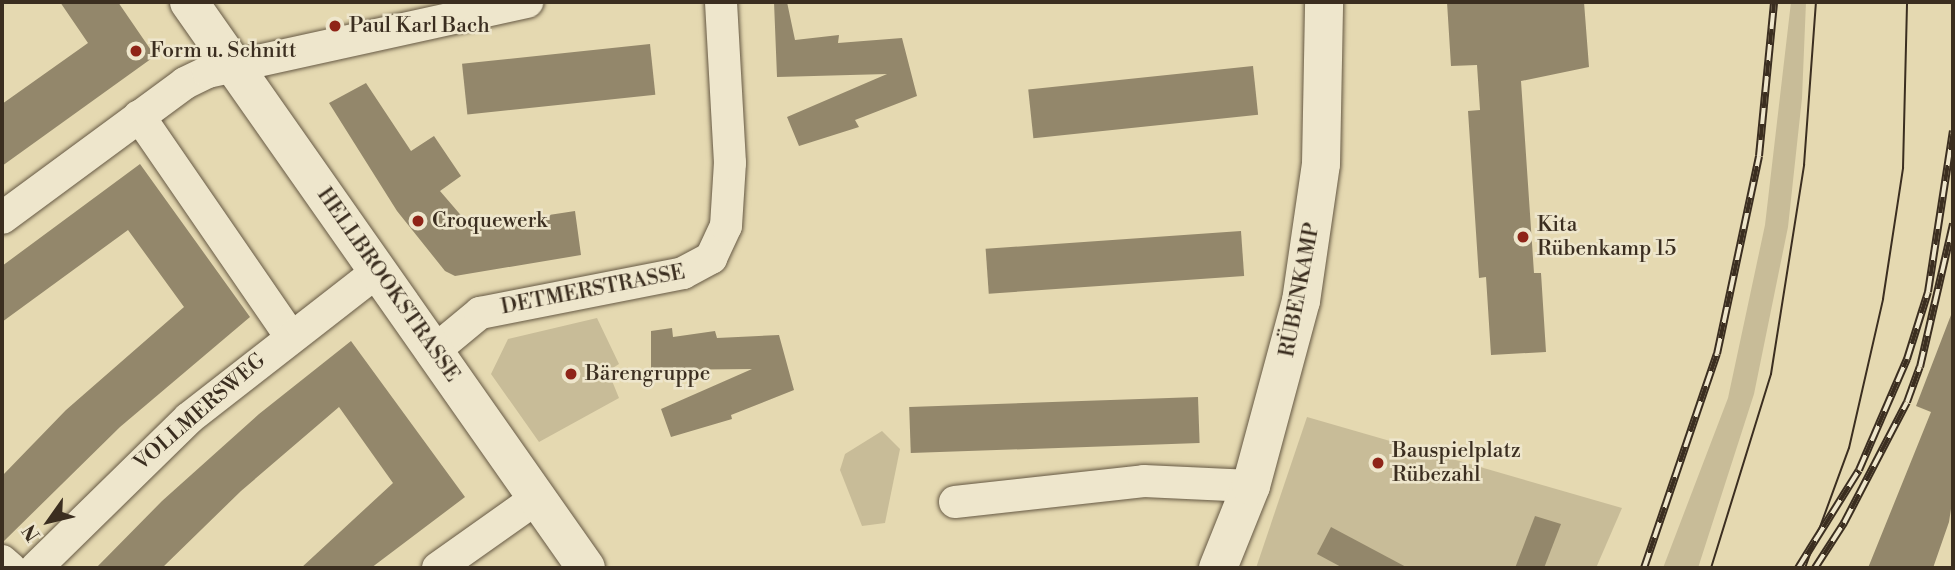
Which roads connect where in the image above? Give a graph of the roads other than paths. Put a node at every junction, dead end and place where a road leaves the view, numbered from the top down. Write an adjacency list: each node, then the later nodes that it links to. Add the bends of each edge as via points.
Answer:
1 (189, 2): 5 (street, HELLBROOKSTRASSE)
2 (527, 2): 5 (street)
3 (721, 2): 10 (street, DETMERSTRASSE, via 730,163 726,226 711,258 683,273 480,313)
4 (1324, 2): 11 (street, RÜBENKAMP, via 1321,163 1307,266)
5 (236, 68): 6 (street, via 208,72); 8 (street, HELLBROOKSTRASSE)
6 (139, 116): 7 (street); 9 (street)
7 (2, 218)
8 (378, 271): 9 (street, VOLLMERSWEG); 10 (street, HELLBROOKSTRASSE)
9 (290, 336): 16 (street, VOLLMERSWEG, via 189,418)
10 (434, 351): 12 (street, HELLBROOKSTRASSE)
11 (1251, 486): 13 (street, via 1144,481); 19 (street, RÜBENKAMP)
12 (537, 498): 17 (street); 18 (street, HELLBROOKSTRASSE)
13 (955, 502)
14 (2, 561): 15 (street)
15 (10, 568)
16 (36, 568)
17 (438, 568)
18 (586, 568)
19 (1218, 568)

